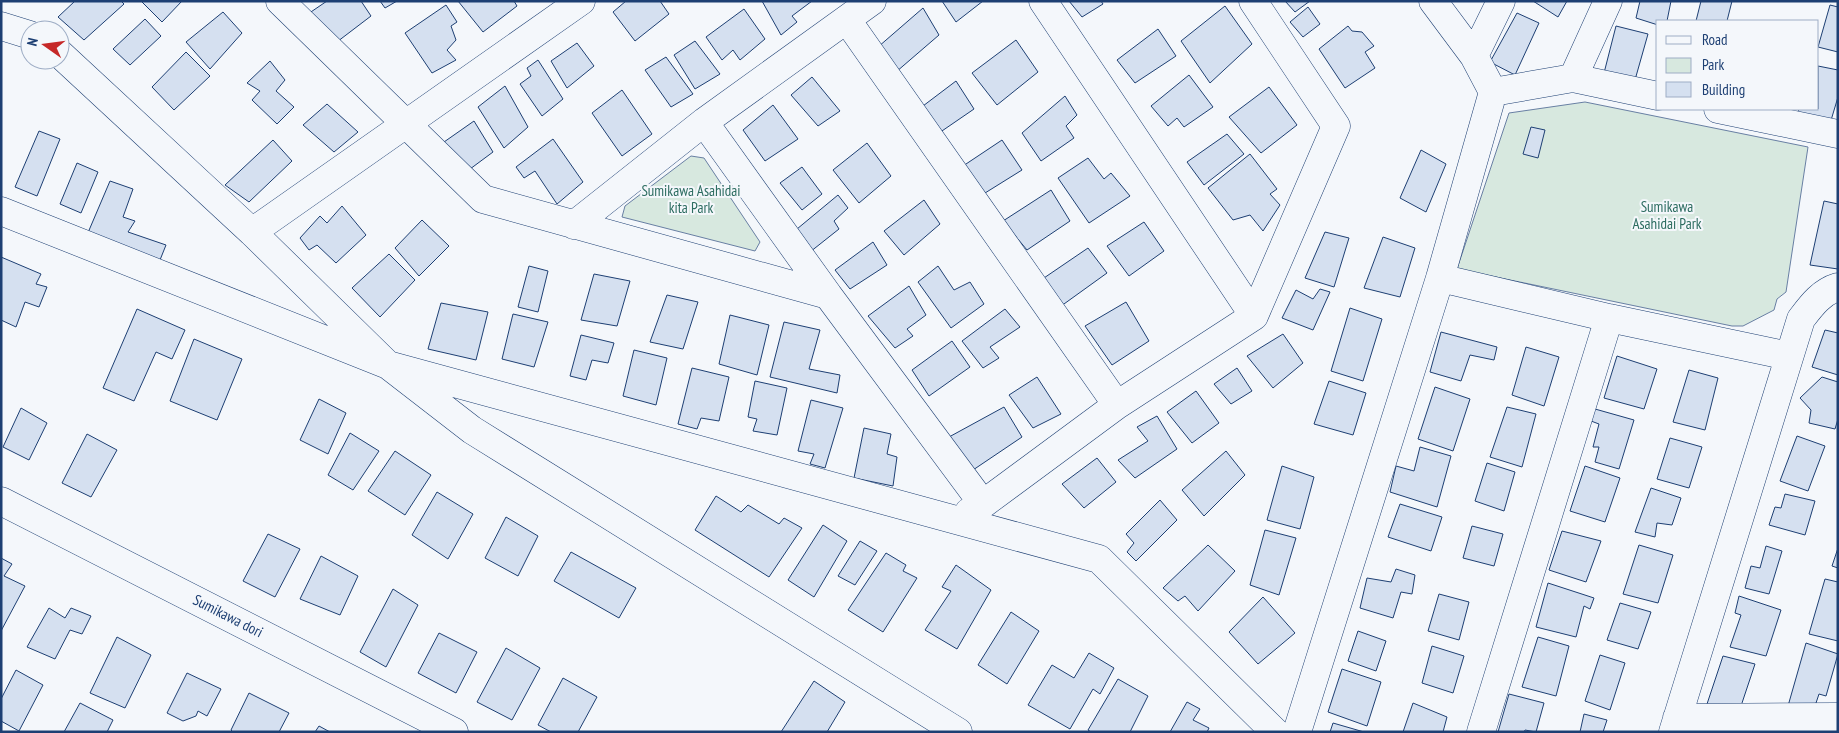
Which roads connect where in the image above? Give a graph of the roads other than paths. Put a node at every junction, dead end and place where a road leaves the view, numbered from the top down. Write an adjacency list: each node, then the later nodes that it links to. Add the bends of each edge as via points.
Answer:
1 (581, 1): 19 (street)
2 (872, 1): 9 (street)
3 (1043, 1): 27 (street)
4 (1253, 1): 27 (street, via 1336,126)
5 (1433, 1): 12 (street)
6 (1502, 1): 12 (street)
7 (1608, 1): 14 (street)
8 (283, 2): 19 (street)
9 (847, 20): 18 (street); 31 (street)
10 (1, 26): 11 (street)
11 (20, 31)
12 (1474, 56): 15 (street)
13 (70, 63): 23 (street)
14 (1574, 78): 15 (street); 16 (street)
15 (1493, 92): 24 (street)
16 (1656, 96)
17 (1723, 110): 20 (street)
18 (704, 122): 22 (street); 26 (street)
19 (405, 124): 22 (street, via 483,199); 23 (street)
20 (1838, 134)
21 (1, 211): 30 (street)
22 (574, 225): 26 (street)
23 (252, 232): 30 (street)
24 (1440, 278): 28 (street); 41 (street)
25 (1838, 288): 29 (street, via 1831,289 1814,302 1801,319)
26 (828, 295): 33 (street)
27 (1254, 316): 31 (street)
28 (1609, 318): 29 (street); 42 (street)
29 (1788, 356): 37 (street)
30 (388, 365): 34 (street); 39 (street, via 472,430)
31 (1117, 405): 33 (street)
32 (1, 501): 36 (street, Sumikawa dori)
33 (983, 504): 34 (street)
34 (956, 519): 40 (street, via 1099,559)
35 (1838, 717): 37 (street)
36 (416, 723): 38 (street, Sumikawa dori)
37 (1675, 725)
38 (454, 732)
39 (958, 732)
40 (1275, 732)
41 (1297, 732)
42 (1481, 732)

